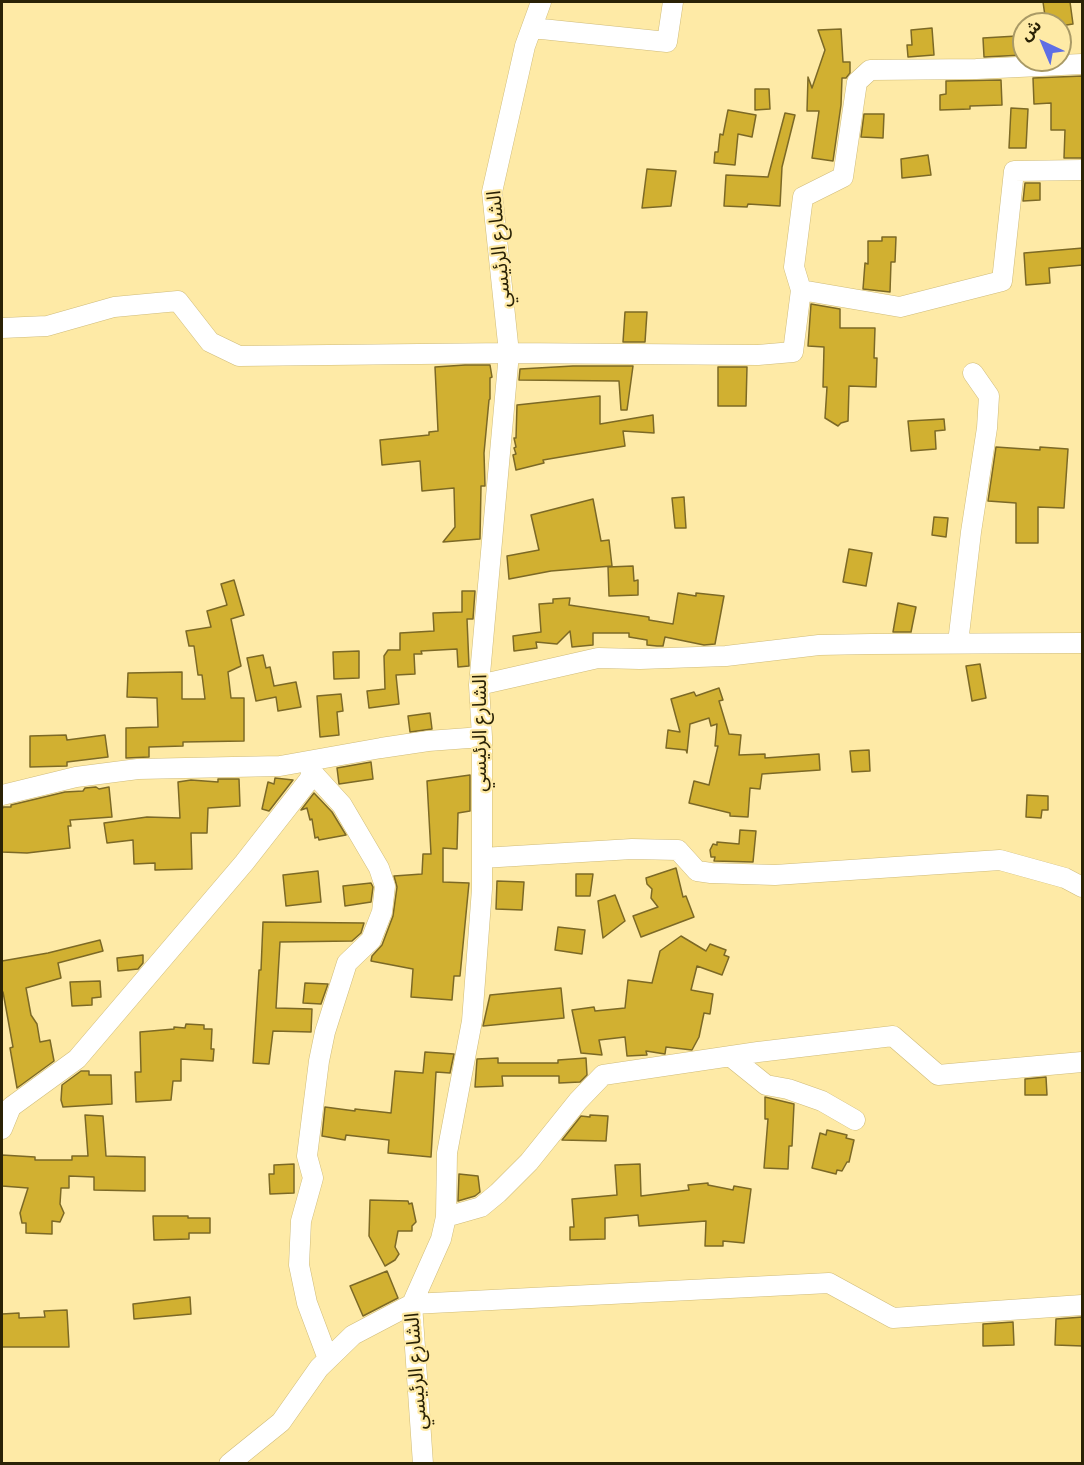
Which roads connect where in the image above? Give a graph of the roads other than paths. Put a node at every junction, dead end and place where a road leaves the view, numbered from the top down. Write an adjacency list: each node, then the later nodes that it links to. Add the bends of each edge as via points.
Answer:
1 (541, 2): 3 (street, الشارع الرئيسي)
2 (673, 2): 3 (street, via 667,42)
3 (532, 28): 8 (street, الشارع الرئيسي, via 492,192)
4 (1083, 64): 6 (street, via 870,70 857,82 843,177 803,197 794,267)
5 (1083, 170): 6 (street, via 1014,171 1002,281 900,307)
6 (801, 290): 8 (street, via 793,352)
7 (2, 328): 8 (street, via 47,326 114,307 178,301 210,342 239,356)
8 (509, 353): 12 (street, الشارع الرئيسي)
9 (973, 373): 10 (street, via 988,396 987,428)
10 (958, 643): 11 (street); 12 (street, via 819,645 726,656 598,658)
11 (1083, 643)
12 (479, 685): 13 (street, الشارع الرئيسي)
13 (482, 737): 14 (street, via 416,742); 16 (street, الشارع الرئيسي)
14 (312, 767): 15 (street, via 138,769 76,777); 21 (street, via 309,780 244,863 77,1059 11,1107); 25 (street, via 342,805 379,868 385,886 382,912 371,940 347,963 325,1032 307,1156 313,1178 301,1221 299,1265 307,1303)
15 (2, 795)
16 (482, 858): 17 (street, via 678,850 697,871 775,875 1000,860); 22 (street, الشارع الرئيسي, via 472,1020 447,1153)
17 (1083, 887)
18 (730, 1056): 19 (street, via 893,1036 938,1075); 20 (street, via 766,1084 822,1101); 22 (street, via 603,1075 498,1193 481,1207)
19 (1083, 1062)
20 (855, 1120)
21 (2, 1129)
22 (446, 1217): 23 (street, الشارع الرئيسي, via 441,1239)
23 (412, 1304): 24 (street, via 828,1284 893,1318); 25 (street, via 353,1335); 27 (street, الشارع الرئيسي)
24 (1083, 1305)
25 (328, 1359): 26 (street, via 281,1422)
26 (228, 1464)
27 (423, 1464)

